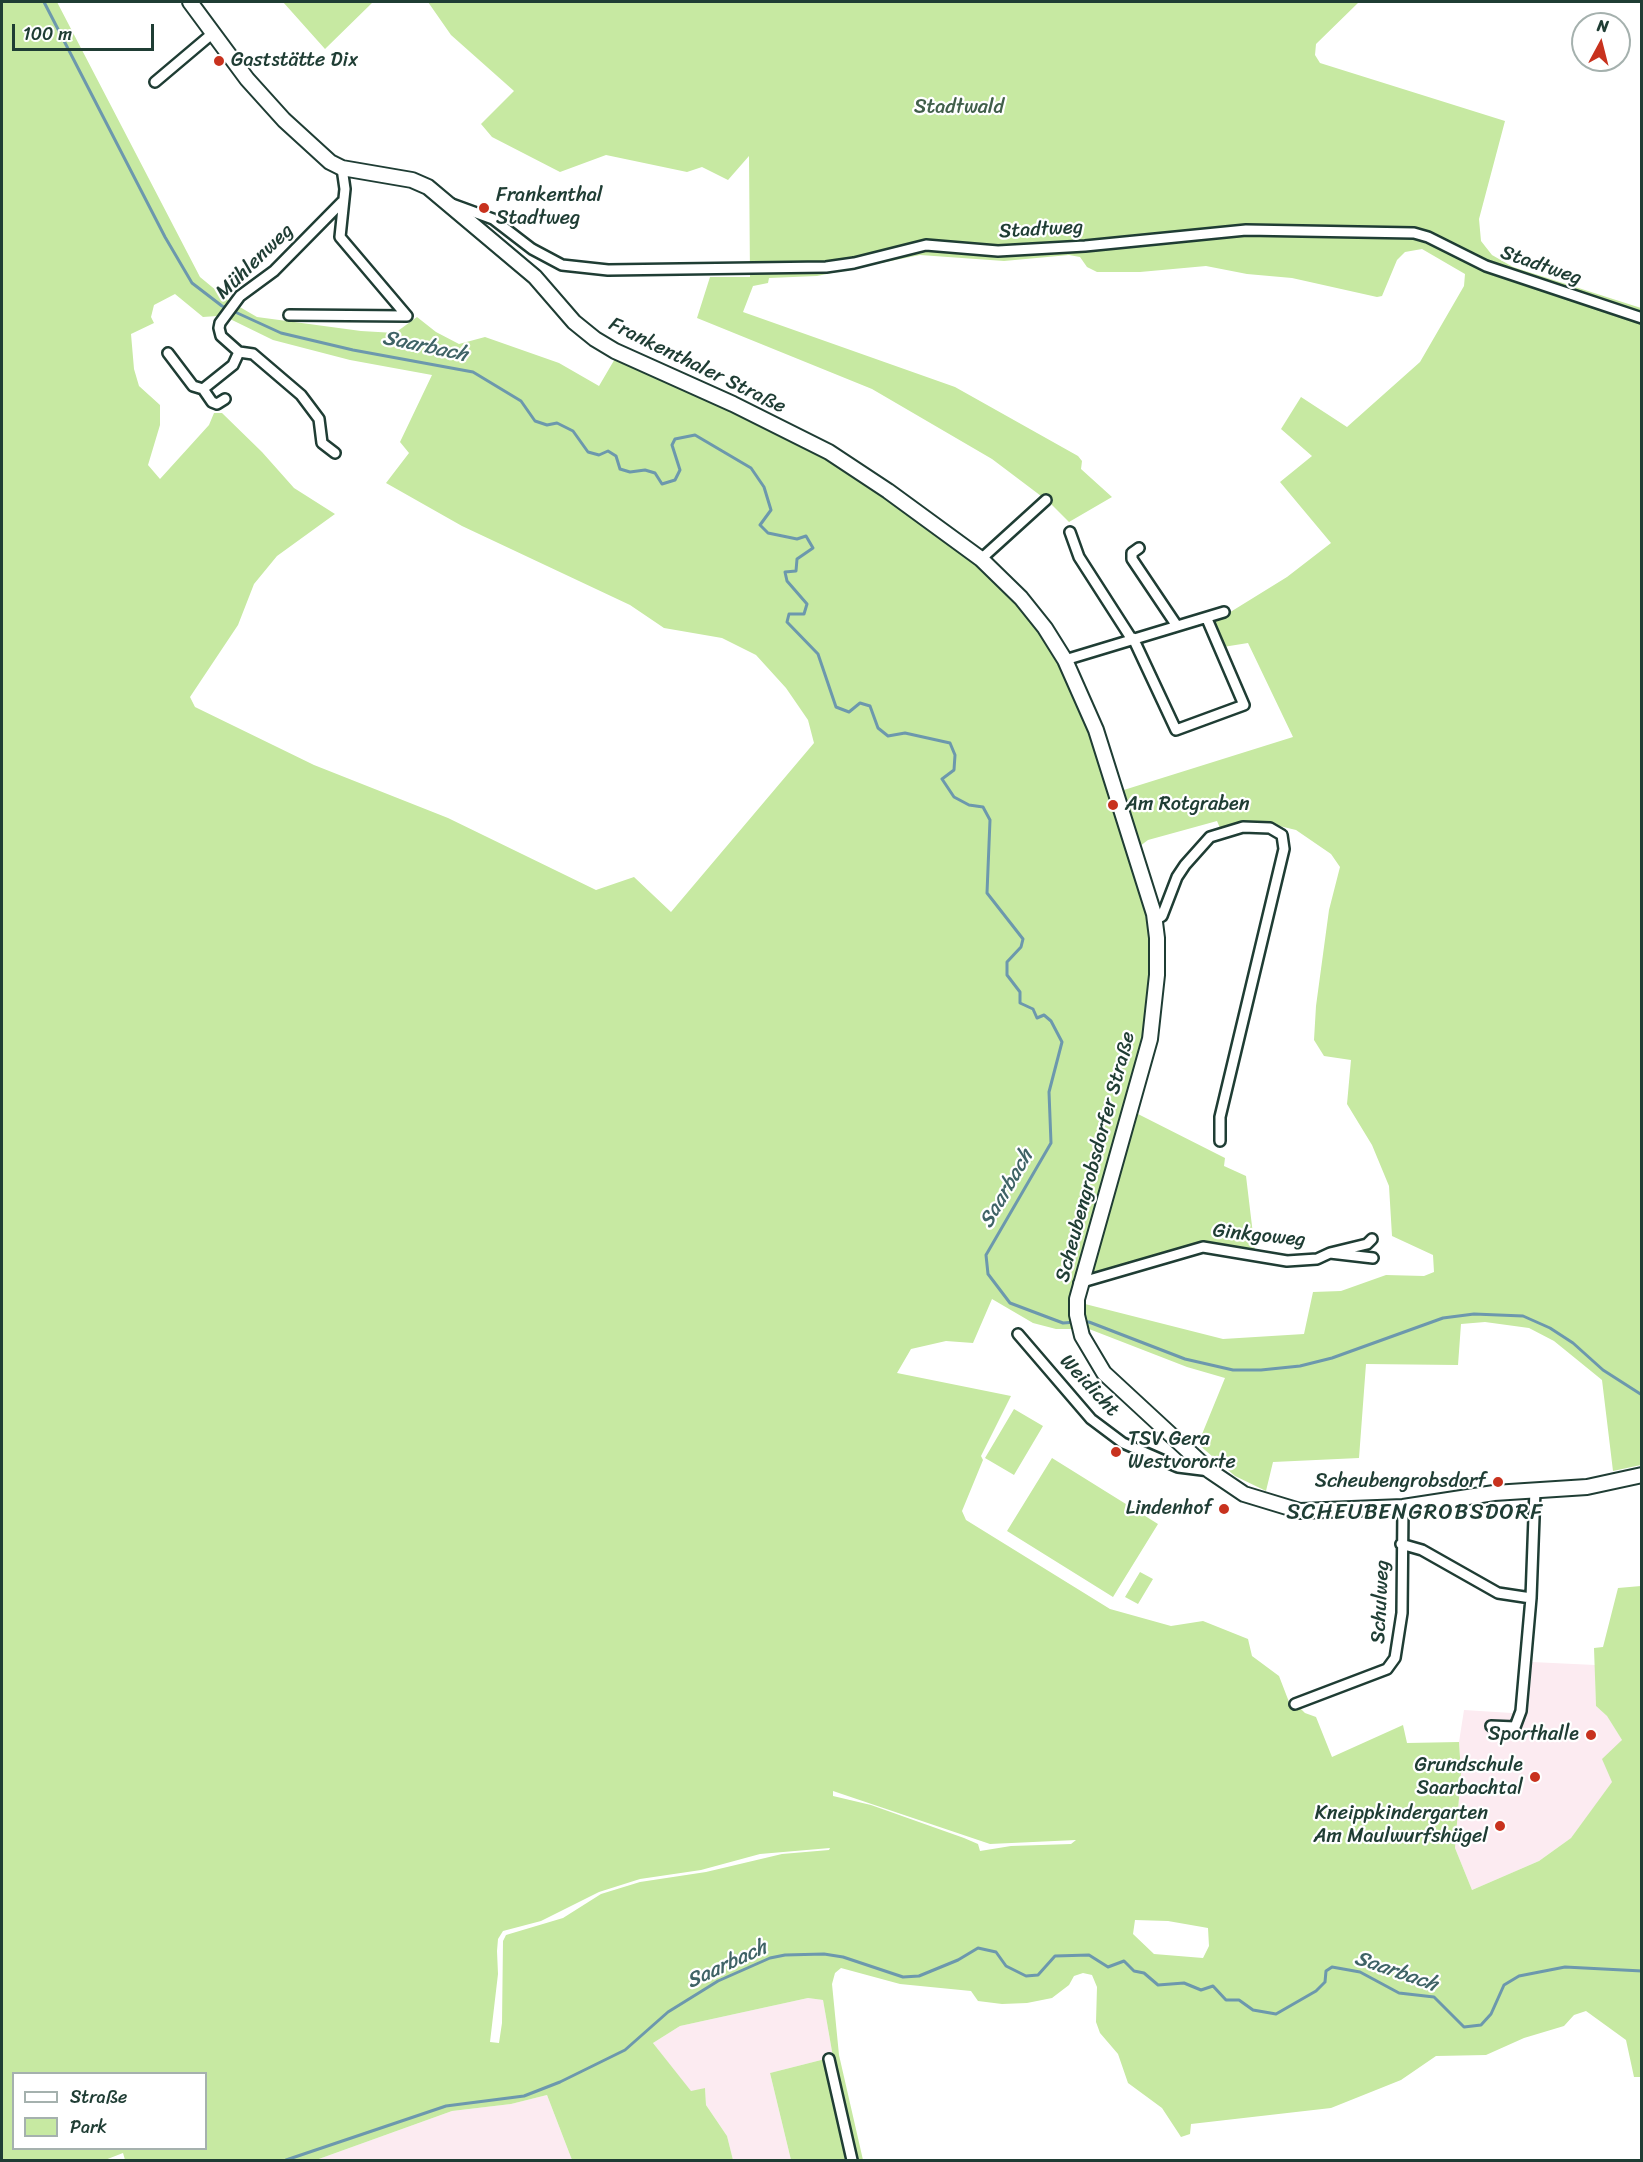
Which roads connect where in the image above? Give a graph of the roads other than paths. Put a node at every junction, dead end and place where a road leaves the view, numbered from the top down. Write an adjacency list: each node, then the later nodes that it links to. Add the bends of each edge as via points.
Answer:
1 (190, 2): 2 (main road, Frankenthaler Straße)
2 (213, 33): 3 (street); 4 (main road, Frankenthaler Straße, via 284,120 330,162)
3 (155, 82)
4 (342, 168): 5 (street); 6 (main road, Frankenthaler Straße, via 412,180)
5 (342, 202): 7 (street, via 340,237 407,316); 9 (street, Mühlenweg, via 223,318 221,336)
6 (447, 202): 8 (street, Stadtweg, via 493,219 532,249 562,265 608,270 826,267 926,245 998,251 1246,230 1414,233 1486,266); 17 (main road, Frankenthaler Straße, via 534,278 595,339 829,452)
7 (290, 315)
8 (1641, 318)
9 (239, 352): 11 (street, via 233,365); 13 (street, Mühlenweg, via 253,354 301,395 319,419 322,443)
10 (168, 353): 11 (street, via 193,386)
11 (203, 389): 12 (street, via 214,404)
12 (225, 399)
13 (335, 453)
14 (1047, 500): 17 (street)
15 (1070, 532): 21 (street, via 1079,557)
16 (1139, 548): 20 (street, via 1132,553 1132,559)
17 (981, 559): 22 (main road, Scheubengrobsdorfer Straße, via 1021,598)
18 (1224, 612): 19 (street)
19 (1207, 619): 20 (street); 21 (street, via 1244,705 1176,730)
20 (1177, 626): 21 (street)
21 (1132, 638): 22 (street)
22 (1065, 660): 23 (main road, Scheubengrobsdorfer Straße, via 1096,730)
23 (1155, 920): 24 (street, via 1162,916 1181,871 1210,837 1243,827 1270,828 1282,835 1284,849 1220,1117); 28 (main road, Scheubengrobsdorfer Straße, via 1157,975 1150,1039)
24 (1220, 1141)
25 (1372, 1239): 26 (street, Ginkgoweg)
26 (1330, 1253): 27 (street, Ginkgoweg); 28 (street, Ginkgoweg, via 1317,1259 1287,1261 1203,1247)
27 (1373, 1258)
28 (1079, 1284): 30 (main road, Scheubengrobsdorfer Straße, via 1077,1316 1082,1336 1104,1373)
29 (1018, 1335): 30 (street, Weidicht, via 1091,1419 1123,1443 1179,1467)
30 (1210, 1471): 33 (main road, Scheubengrobsdorfer Straße, via 1244,1494 1300,1511)
31 (1641, 1474): 32 (main road, Scheubengrobsdorfer Straße, via 1587,1487)
32 (1535, 1490): 33 (main road, Scheubengrobsdorfer Straße); 35 (street)
33 (1403, 1507): 34 (street, Schulweg)
34 (1401, 1544): 35 (street, via 1422,1550 1498,1593); 36 (street, Schulweg, via 1402,1612 1395,1658 1387,1669)
35 (1531, 1598): 37 (street, via 1521,1711 1515,1727)
36 (1295, 1704)
37 (1491, 1726)
38 (829, 2059): 39 (street)
39 (852, 2160)

